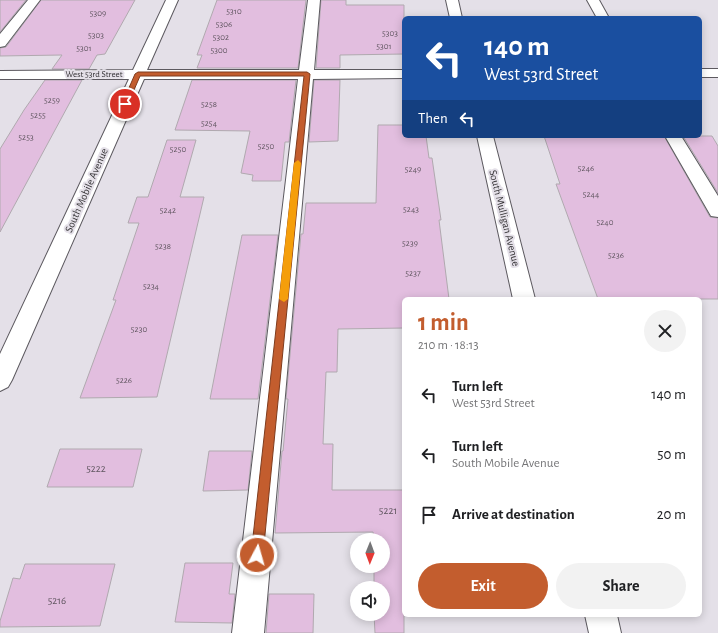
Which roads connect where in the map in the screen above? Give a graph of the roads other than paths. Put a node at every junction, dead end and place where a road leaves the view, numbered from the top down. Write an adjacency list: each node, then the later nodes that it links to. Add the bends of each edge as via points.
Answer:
1 (34, 0): 8 (street)
2 (172, 0): 11 (street, South Mobile Avenue)
3 (314, 0): 12 (street)
4 (452, 0): 6 (street)
5 (593, 0): 7 (street)
6 (456, 16)
7 (603, 16)
8 (0, 43)
9 (702, 73): 10 (street)
10 (718, 73)
11 (138, 74): 12 (street, West 53rd Street); 14 (street, West 53rd Street); 19 (street, South Mobile Avenue)
12 (307, 74): 13 (street, West 53rd Street); 21 (street)
13 (402, 74)
14 (0, 75)
15 (485, 138): 18 (street, South Mulligan Avenue)
16 (674, 138): 17 (street)
17 (718, 211)
18 (524, 297)
19 (0, 380)
20 (602, 617): 22 (street)
21 (248, 633)
22 (606, 633)

